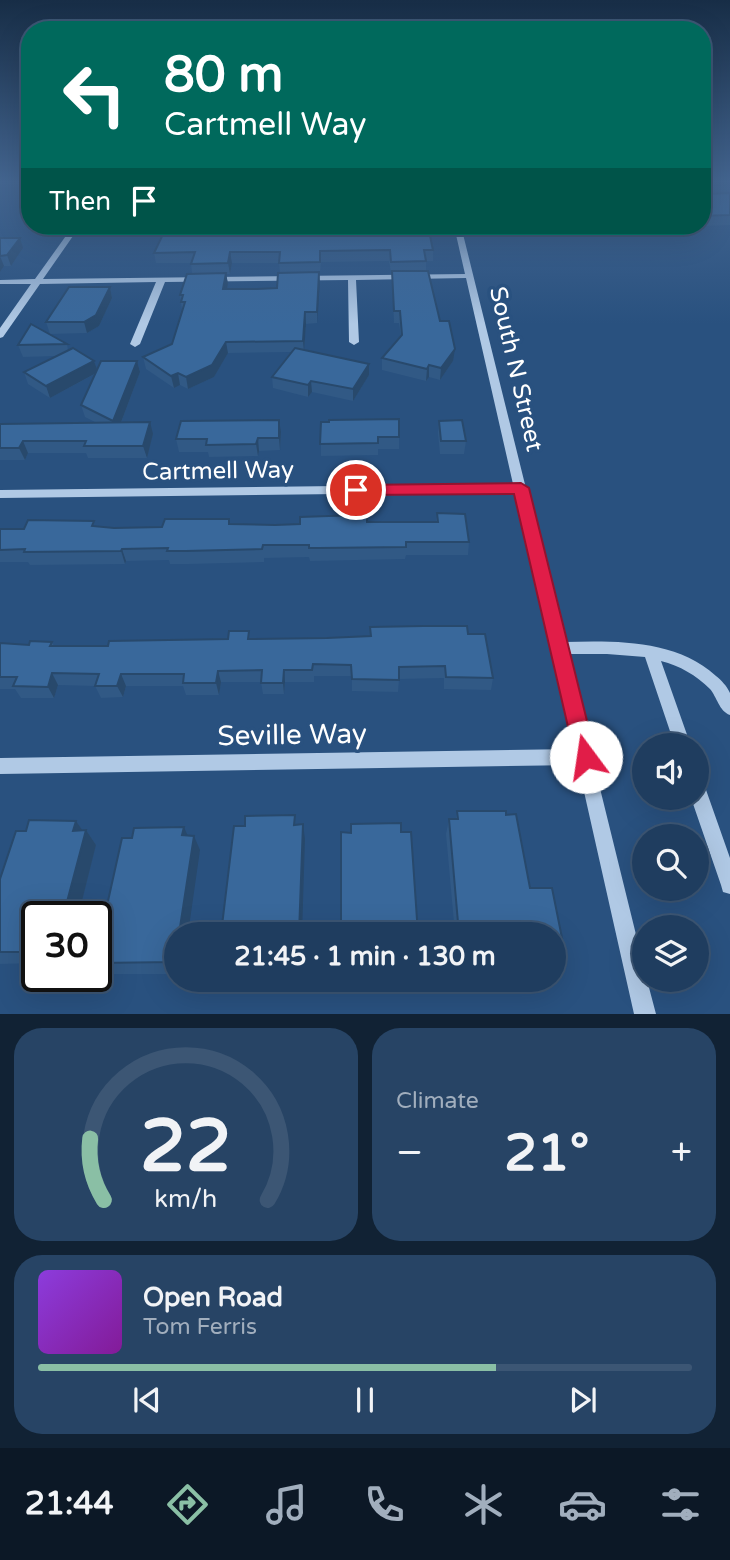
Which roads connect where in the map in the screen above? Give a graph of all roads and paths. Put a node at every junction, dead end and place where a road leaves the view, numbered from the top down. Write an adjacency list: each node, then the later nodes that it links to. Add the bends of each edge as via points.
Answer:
1 (70, 235): 6 (street)
2 (460, 235): 3 (street, South N Street)
3 (470, 276): 4 (street); 11 (street, South N Street)
4 (352, 277): 5 (street); 9 (street)
5 (162, 279): 6 (street); 10 (street)
6 (37, 281): 7 (street); 8 (street)
7 (0, 282)
8 (0, 335)
9 (354, 342)
10 (135, 344)
11 (521, 488): 12 (street, Cartmell Way); 13 (street, South N Street)
12 (0, 494)
13 (559, 648): 14 (street); 17 (street, South N Street)
14 (651, 652): 15 (street, via 694,667 719,690); 16 (street)
15 (730, 708)
16 (678, 733)
17 (586, 757): 18 (street, Seville Way); 21 (street, South N Street)
18 (0, 766)
19 (704, 810): 20 (street)
20 (730, 885)
21 (645, 1014)

